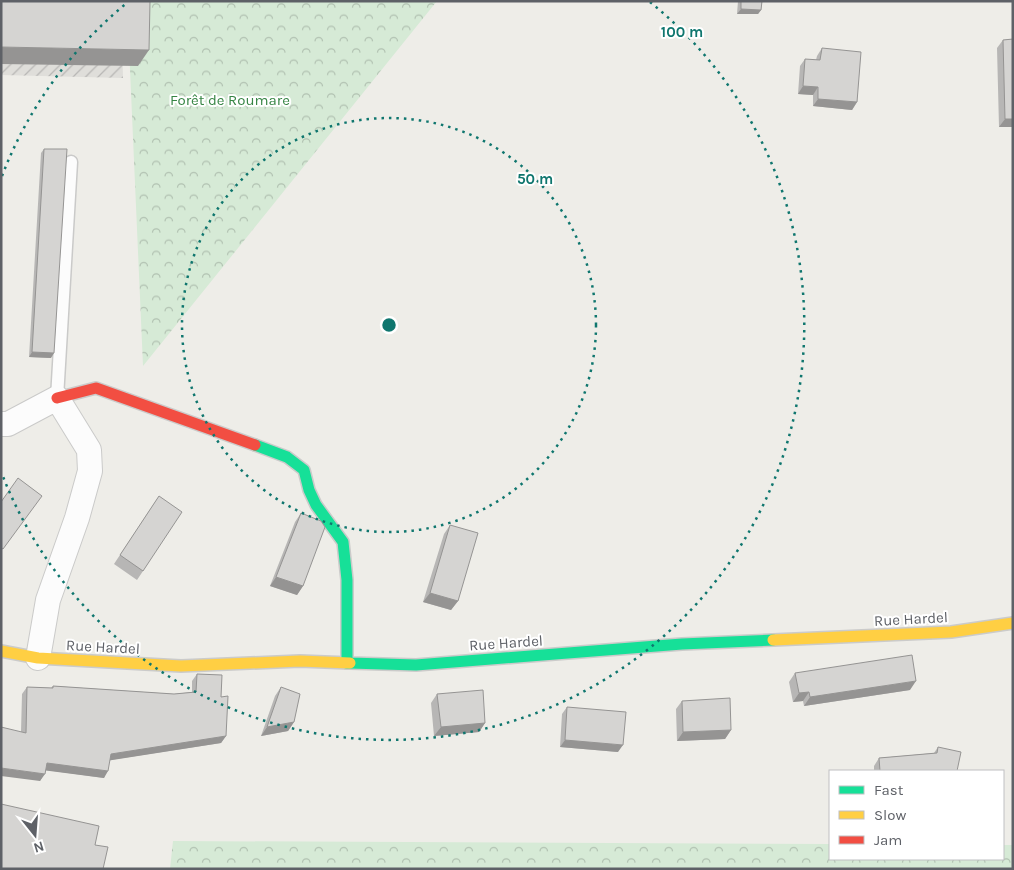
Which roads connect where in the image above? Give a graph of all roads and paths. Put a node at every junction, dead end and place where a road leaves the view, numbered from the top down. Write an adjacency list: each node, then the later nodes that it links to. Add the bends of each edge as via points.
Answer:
1 (71, 162): 2 (lane)
2 (57, 398): 3 (street, via 8,424); 6 (street, via 89,450 90,472 48,600); 7 (street, via 96,388 287,457 304,470 316,505 343,542 347,580)
3 (1, 424)
4 (1013, 622): 7 (street, Rue Hardel, via 951,632 682,644 416,665)
5 (2, 652): 6 (street, Rue Hardel)
6 (38, 658): 7 (street, Rue Hardel, via 181,666 300,661)
7 (347, 663)

